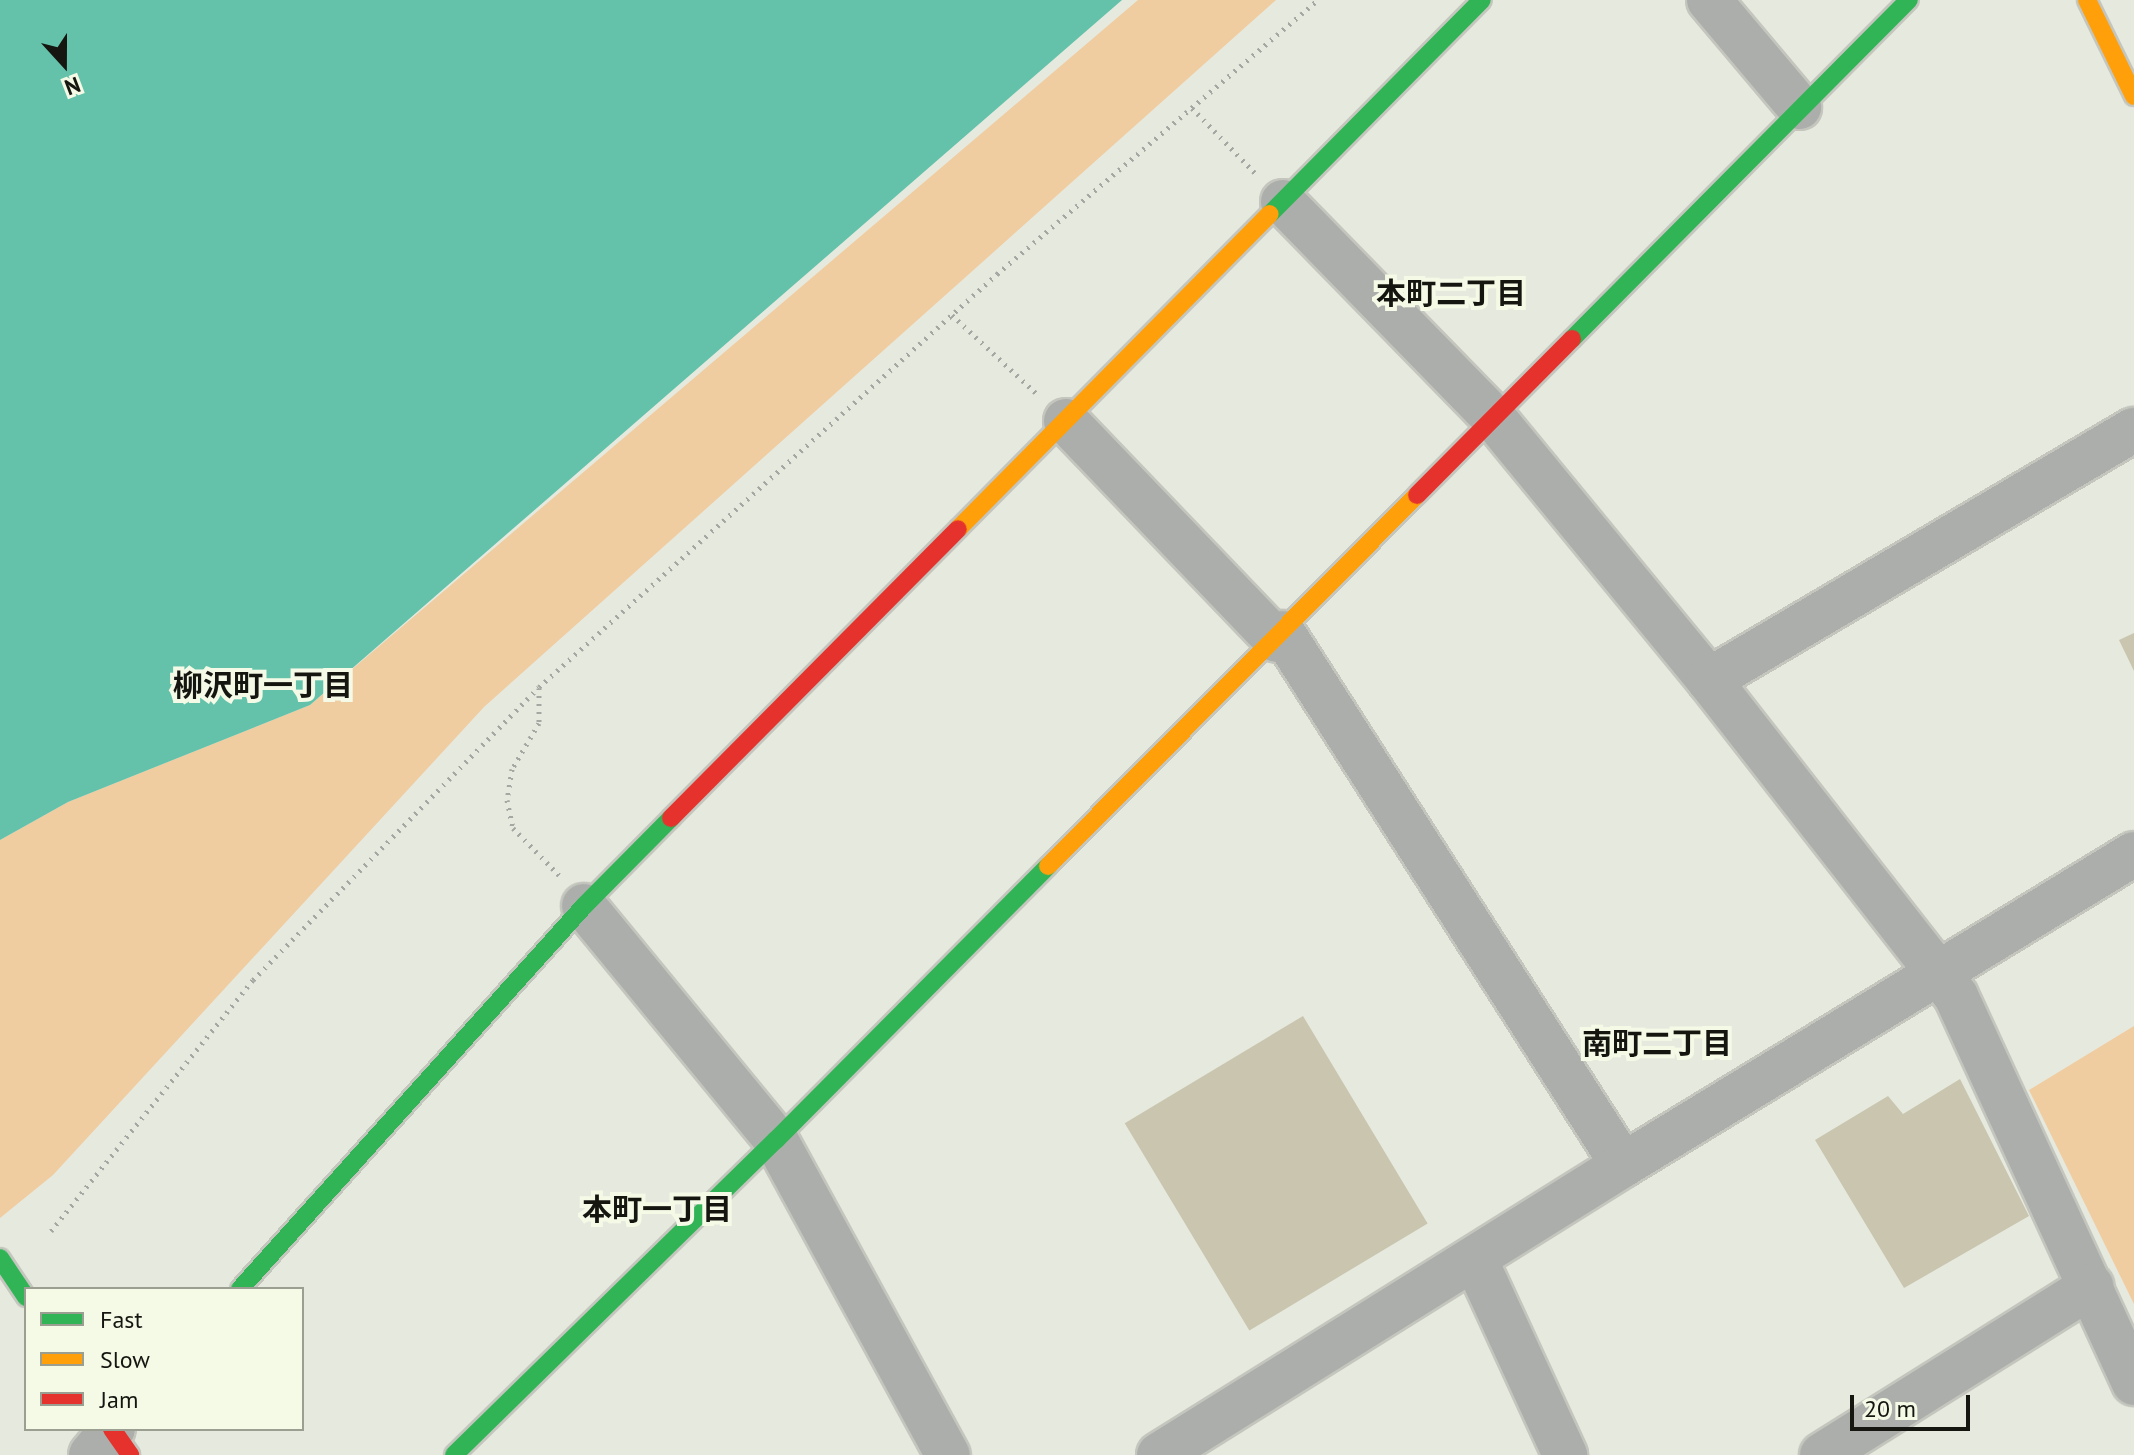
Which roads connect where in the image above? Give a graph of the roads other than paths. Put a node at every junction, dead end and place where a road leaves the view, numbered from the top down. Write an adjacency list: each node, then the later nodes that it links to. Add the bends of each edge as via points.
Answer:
1 (1482, 0): 7 (street)
2 (1709, 0): 6 (street)
3 (1909, 0): 6 (street)
4 (2087, 0): 5 (street)
5 (2134, 96)
6 (1799, 107): 8 (street)
7 (1283, 202): 8 (street); 9 (street)
8 (1493, 417): 11 (street); 12 (street)
9 (1066, 421): 11 (street); 14 (street)
10 (2134, 430): 12 (street)
11 (1279, 636): 16 (street); 17 (street)
12 (1709, 680): 15 (street)
13 (2134, 854): 15 (street)
14 (584, 906): 16 (street); 21 (street)
15 (1938, 974): 17 (street); 20 (street, via 1956,996)
16 (776, 1140): 28 (street); 29 (street)
17 (1623, 1165): 19 (street)
18 (0, 1258): 22 (street)
19 (1475, 1259): 30 (street); 31 (street)
20 (2091, 1286): 23 (street); 32 (street)
21 (242, 1287)
22 (24, 1294)
23 (2134, 1383)
24 (111, 1431): 26 (street)
25 (114, 1431): 27 (street)
26 (91, 1455)
27 (130, 1455)
28 (454, 1455)
29 (948, 1455)
30 (1159, 1455)
31 (1565, 1455)
32 (1822, 1455)

